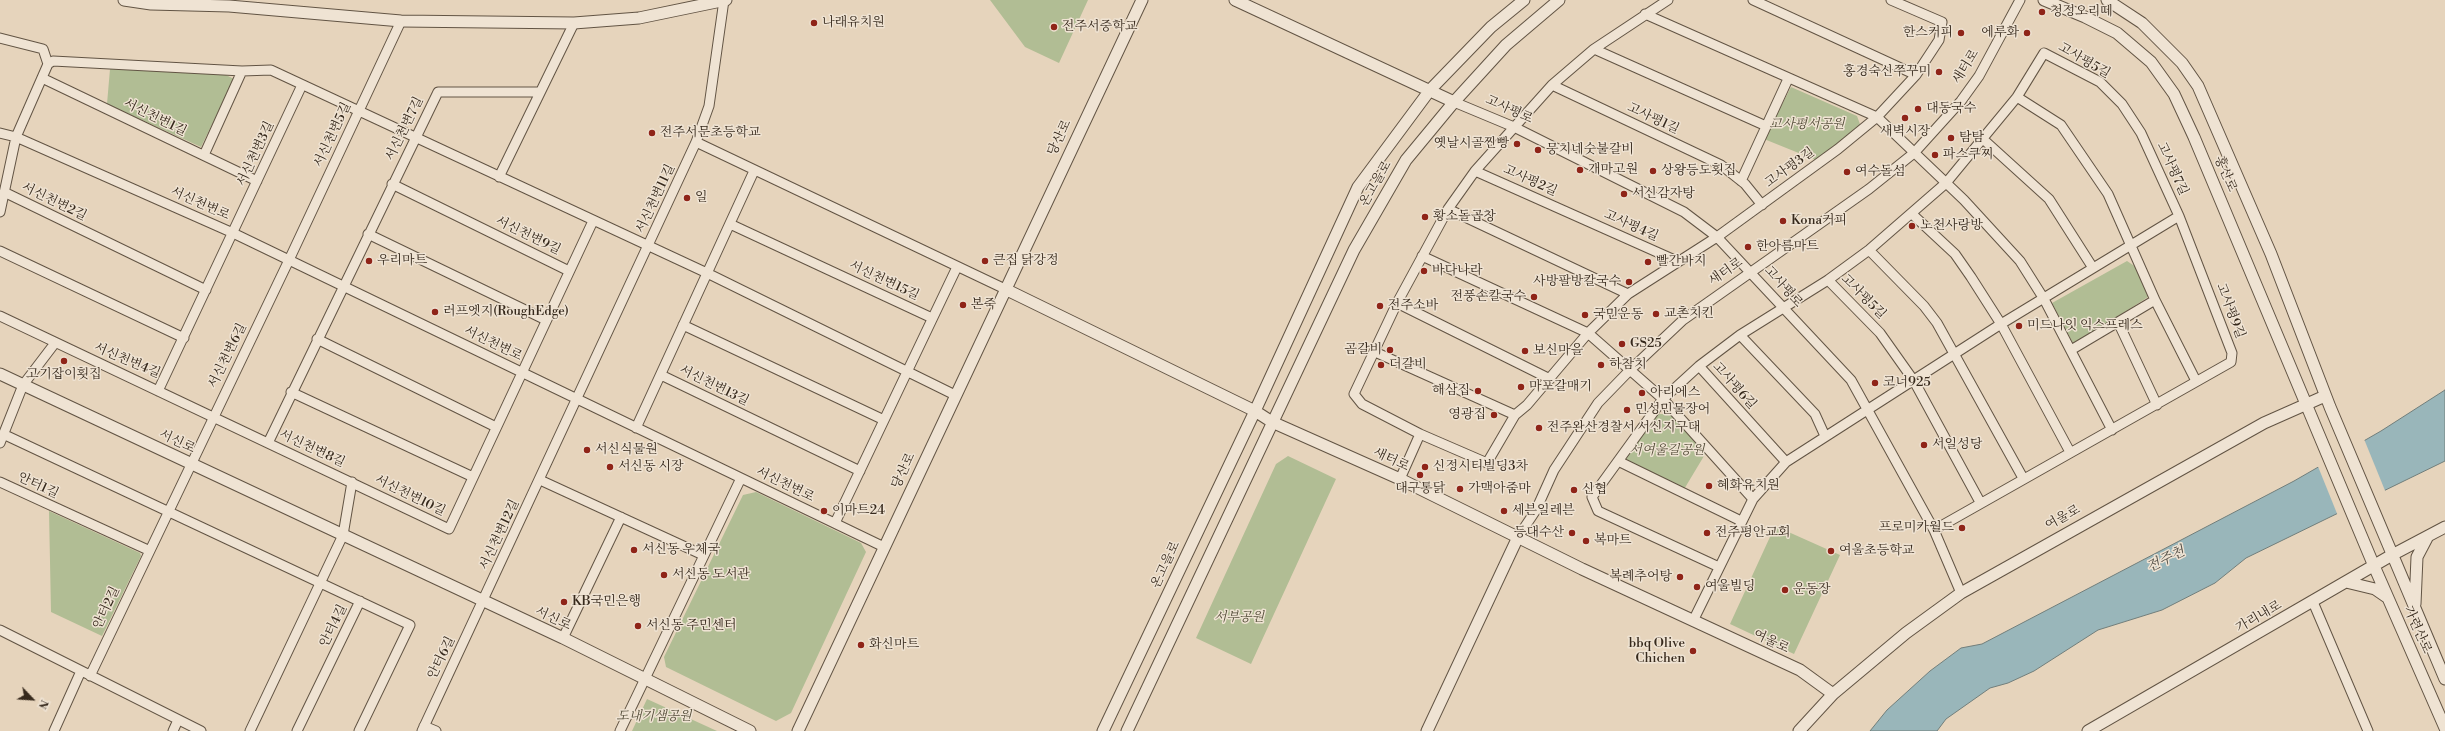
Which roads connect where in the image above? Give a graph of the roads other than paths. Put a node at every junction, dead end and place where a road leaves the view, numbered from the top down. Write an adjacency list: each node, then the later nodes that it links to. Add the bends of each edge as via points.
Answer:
1 (124, 0): 13 (street)
2 (725, 0): 17 (street, via 639,18); 40 (street, 서신천변11길, via 709,106)
3 (1142, 0): 77 (street, 당산로)
4 (1235, 0): 27 (street)
5 (1524, 0): 27 (street, 온고을로, via 1491,27)
6 (1559, 0): 30 (street, 온고을로, via 1506,45)
7 (1668, 0): 15 (street)
8 (1753, 0): 22 (street)
9 (1891, 0): 22 (street, 고사평3길, via 1942,22 1939,40)
10 (2020, 0): 41 (street, 새터로, via 1979,76 1961,101)
11 (2044, 0): 114 (street, 홍산로, via 2117,33 2151,62 2174,94)
12 (2107, 0): 111 (street, 홍산로, via 2142,23 2182,63 2198,86 2271,254)
13 (200, 3): 14 (street)
14 (229, 3): 16 (street)
15 (1645, 14): 19 (street); 24 (street)
16 (401, 21): 17 (street); 31 (street, 서신천변5길)
17 (574, 23): 28 (street)
18 (0, 38): 20 (street, via 44,49)
19 (1594, 49): 26 (street); 33 (street)
20 (48, 64): 21 (street, via 53,61); 23 (street)
21 (242, 71): 25 (street, via 272,70); 42 (street)
22 (1916, 75): 32 (street, 고사평3길)
23 (42, 78): 37 (street); 42 (street, 서신천변1길)
24 (1788, 79): 32 (street); 33 (street)
25 (302, 85): 31 (street); 46 (street, 서신천변3길)
26 (1552, 85): 34 (street); 47 (street, 고사평1길, via 1721,166)
27 (1430, 90): 30 (street, 고사평로); 117 (street, 온고을로, via 1358,187)
28 (540, 92): 38 (street, 서신천변7길, via 438,92); 45 (street)
29 (2017, 96): 36 (street, 고사평5길, via 2044,53 2100,82 2122,104); 39 (street, 고사평5길); 62 (street, via 2061,125 2108,194)
30 (1454, 102): 34 (street, 고사평로); 121 (street, 온고을로, via 1406,160 1354,250)
31 (358, 111): 38 (street); 67 (street, 서신천변5길)
32 (1877, 117): 41 (street); 51 (street, 고사평3길)
33 (1766, 126): 47 (street)
34 (1514, 127): 44 (street, 고사평2길); 61 (street, 고사평로, via 1684,212)
35 (0, 133): 37 (street, 서신천변로)
36 (2141, 133): 56 (street, 고사평7길)
37 (16, 137): 50 (street, 서신천변2길); 59 (street, 서신천변로)
38 (415, 138): 45 (street); 49 (street, 서신천변7길)
39 (1984, 140): 48 (street, 고사평5길); 70 (street, via 2049,199)
40 (696, 142): 43 (street); 63 (street, 서신천변11길)
41 (1914, 153): 48 (street); 72 (street, 새터로, via 1869,189)
42 (204, 155): 46 (street, 서신천변1길)
43 (754, 171): 58 (street, 서신천변13길); 69 (street)
44 (1475, 171): 52 (street, 고사평2길); 55 (street, 고사평2길)
45 (499, 177): 57 (street)
46 (257, 181): 59 (street, 서신천변3길)
47 (1741, 181): 51 (street, 고사평1길)
48 (1946, 183): 54 (street, 고사평5길); 80 (street, via 2020,261)
49 (392, 184): 60 (street, 서신천변7길); 71 (street, 서신천변9길)
50 (4, 192): 53 (street, 서신천변2길); 78 (street, 서신천변2길)
51 (1762, 205): 61 (street, 고사평3길)
52 (1448, 210): 66 (street, 고사평2길); 79 (street)
53 (0, 212)
54 (1912, 214): 64 (street, 고사평5길); 88 (street, via 1955,254)
55 (1574, 215): 68 (street, 고사평4길)
56 (2179, 216): 62 (street, 고사평7길); 74 (street, 고사평7길)
57 (593, 221): 63 (street); 71 (street, 서신천변9길)
58 (730, 224): 73 (street, 서신천변13길); 85 (street, 서신천변15길)
59 (233, 233): 67 (street, 서신천변로); 78 (street, 서신천변4길)
60 (368, 234): 76 (street, 서신천변7길); 86 (street)
61 (1717, 238): 68 (street); 72 (street, 고사평로)
62 (2131, 245): 70 (street, 고사평7길); 81 (street)
63 (648, 247): 73 (street); 113 (street, 서신천변11길)
64 (1869, 250): 75 (street, 고사평5길); 97 (street, via 1924,306 1937,323)
65 (0, 251): 92 (street)
66 (1422, 256): 82 (street, 고사평2길); 90 (street)
67 (289, 260): 76 (street, 서신천변로); 119 (street, 서신천변6길)
68 (1677, 261): 79 (street)
69 (957, 267): 77 (street); 85 (street)
70 (2093, 268): 80 (street, 고사평7길)
71 (570, 271): 86 (street, 서신천변9길)
72 (1751, 272): 83 (street, 고사평로); 99 (street, 새터로, via 1683,320)
73 (707, 273): 89 (street, 서신천변13길); 101 (street)
74 (2203, 278): 106 (street, 고사평9길, via 2232,353 2231,362)
75 (1828, 280): 83 (street, 고사평5길); 105 (street, 고사평5길, via 1880,333)
76 (343, 286): 93 (street, 서신천변8길); 100 (street, 서신천변로)
77 (1005, 289): 110 (street, 당산로); 117 (street)
78 (206, 290): 92 (street, 서신천변4길)
79 (1628, 294): 90 (street)
80 (2044, 299): 88 (street, 고사평7길); 95 (street)
81 (2155, 300): 87 (street); 106 (street)
82 (1397, 303): 96 (street, 고사평2길); 104 (street)
83 (1782, 308): 91 (street, 고사평6길); 116 (street, 고사평로, via 1851,380)
84 (0, 316): 94 (street)
85 (932, 318): 101 (street)
86 (546, 320): 100 (street, 서신천변9길)
87 (2118, 322): 95 (street); 115 (street)
88 (2001, 324): 97 (street, 고사평7길); 129 (street)
89 (683, 325): 103 (street, 서신천변13길); 120 (street)
90 (1588, 332): 99 (street); 104 (street)
91 (1740, 335): 98 (street, 고사평6길); 126 (street, via 1815,414)
92 (184, 338): 108 (street, 서신천변4길)
93 (317, 340): 109 (street, 서신천변8길); 122 (street)
94 (55, 343): 107 (street); 108 (street, 서신천변4길)
95 (2071, 350): 124 (street)
96 (1375, 352): 118 (street); 125 (street, 고사평2길, via 1354,394 1362,404)
97 (1954, 355): 105 (street, 고사평7길); 136 (street)
98 (1699, 366): 112 (street, 고사평6길); 131 (street, 고사평6길)
99 (1630, 370): 112 (street); 151 (street, 새터로, via 1591,414 1554,470 1536,510)
100 (522, 372): 113 (street, 서신천변로); 122 (street, 서신천변10길)
101 (907, 372): 110 (street); 120 (street)
102 (0, 374): 107 (street, 서신로)
103 (660, 375): 123 (street, 서신천변13길); 133 (street, 서신천변13길)
104 (1550, 379): 118 (street)
105 (1914, 381): 116 (street, 고사평7길); 142 (street)
106 (2196, 381): 115 (street, 고사평9길)
107 (24, 385): 127 (street); 132 (street, 서신로)
108 (158, 391): 119 (street)
109 (291, 392): 128 (street, 서신천변8길); 134 (street)
110 (955, 395): 154 (street, 당산로)
111 (2325, 396): 114 (street, 여울로); 149 (street, 홍산로)
112 (1663, 399): 130 (street, 고사평6길); 141 (street)
113 (578, 400): 123 (street, 서신천변로); 138 (street, 서신천변12길)
114 (2307, 403): 153 (street, 홍산로); 162 (street, 여울로, via 2257,427)
115 (2157, 405): 124 (street, 고사평9길)
116 (1869, 410): 126 (street, 고사평7길); 148 (street, 고사평로)
117 (1255, 411): 121 (street); 188 (street, 온고을로)
118 (1515, 415): 125 (street, via 1487,463)
119 (213, 417): 128 (street); 132 (street, 서신천변6길)
120 (884, 420): 133 (street)
121 (1272, 422): 137 (street, 새터로); 189 (street, 온고을로)
122 (496, 427): 134 (street, 서신천변10길)
123 (636, 428): 135 (street, 서신천변로)
124 (2112, 430): 129 (street, 고사평9길)
125 (1420, 434): 137 (street)
126 (1825, 436): 131 (street, 고사평7길)
127 (1, 439): 143 (street, via 68,465)
128 (268, 443): 140 (street, 서신천변8길)
129 (2070, 452): 136 (street, 고사평9길)
130 (1618, 461): 145 (street); 159 (street, 고사평6길, via 1592,497 1598,511)
131 (1786, 462): 141 (street, 고사평7길)
132 (190, 463): 143 (street, 안터2길); 150 (street, 서신로)
133 (860, 471): 146 (street)
134 (473, 477): 140 (street, 서신천변10길, via 449,529)
135 (740, 478): 146 (street, 서신천변로); 156 (street)
136 (2023, 478): 142 (street, 고사평9길)
137 (1400, 479): 151 (street, 새터로)
138 (540, 480): 144 (street); 165 (street, 서신천변12길)
139 (0, 482): 155 (street, 안터1길)
140 (352, 482): 150 (street)
141 (1753, 499): 145 (street, 고사평7길)
142 (1980, 502): 148 (street, 고사평9길)
143 (167, 511): 155 (street, 안터2길); 160 (street)
144 (621, 517): 156 (street); 170 (street)
145 (1741, 521): 159 (street, 고사평7길)
146 (835, 523): 154 (street, 서신천변로)
147 (2445, 527): 152 (street, 가리내로)
148 (1934, 530): 162 (street, 고사평로)
149 (2382, 533): 157 (street, 가련산로)
150 (343, 535): 160 (street); 165 (street, 서신로)
151 (1518, 536): 168 (street, 새터로); 190 (street, 새터로)
152 (2428, 536): 157 (street, 가리내로); 167 (street, via 2417,557)
153 (2364, 542): 158 (street, 가련산로)
154 (884, 547): 187 (street, 당산로)
155 (148, 550): 171 (street, 안터2길)
156 (703, 555): 173 (street)
157 (2392, 555): 158 (street, 가리내로); 167 (street, 가련산로)
158 (2374, 566): 161 (street, 가리내로); 163 (street, 가련산로)
159 (1719, 567): 168 (street, 고사평7길)
160 (320, 582): 164 (street); 181 (street)
161 (2346, 582): 163 (street, via 2375,589); 166 (street, 가리내로)
162 (1961, 593): 174 (street, 여울로, via 1906,633)
163 (2388, 598): 177 (street, 가련산로)
164 (360, 601): 182 (street, 안터4길); 183 (street, 안터4길, via 410,625)
165 (484, 602): 170 (street, 서신로); 176 (street, 안터6길)
166 (2313, 602): 192 (street, 가리내로); 193 (street)
167 (2414, 606): 172 (street, 가련산로)
168 (1693, 621): 174 (street, 여울로, via 1800,670)
169 (0, 630): 171 (street)
170 (562, 638): 173 (street, 서신로)
171 (85, 674): 175 (street); 178 (street, 안터2길)
172 (2445, 679)
173 (645, 680): 185 (street); 186 (street, 서신로)
174 (1833, 694): 191 (street, 여울로)
175 (178, 720): 179 (street); 180 (street)
176 (423, 728): 184 (street, 안터6길)
177 (2445, 728)
178 (54, 731)
179 (174, 731)
180 (200, 731)
181 (250, 731)
182 (297, 731)
183 (359, 731)
184 (436, 731)
185 (620, 731)
186 (750, 731)
187 (798, 731)
188 (1103, 731)
189 (1127, 731)
190 (1427, 731)
191 (1799, 731)
192 (2088, 731)
193 (2368, 731)

